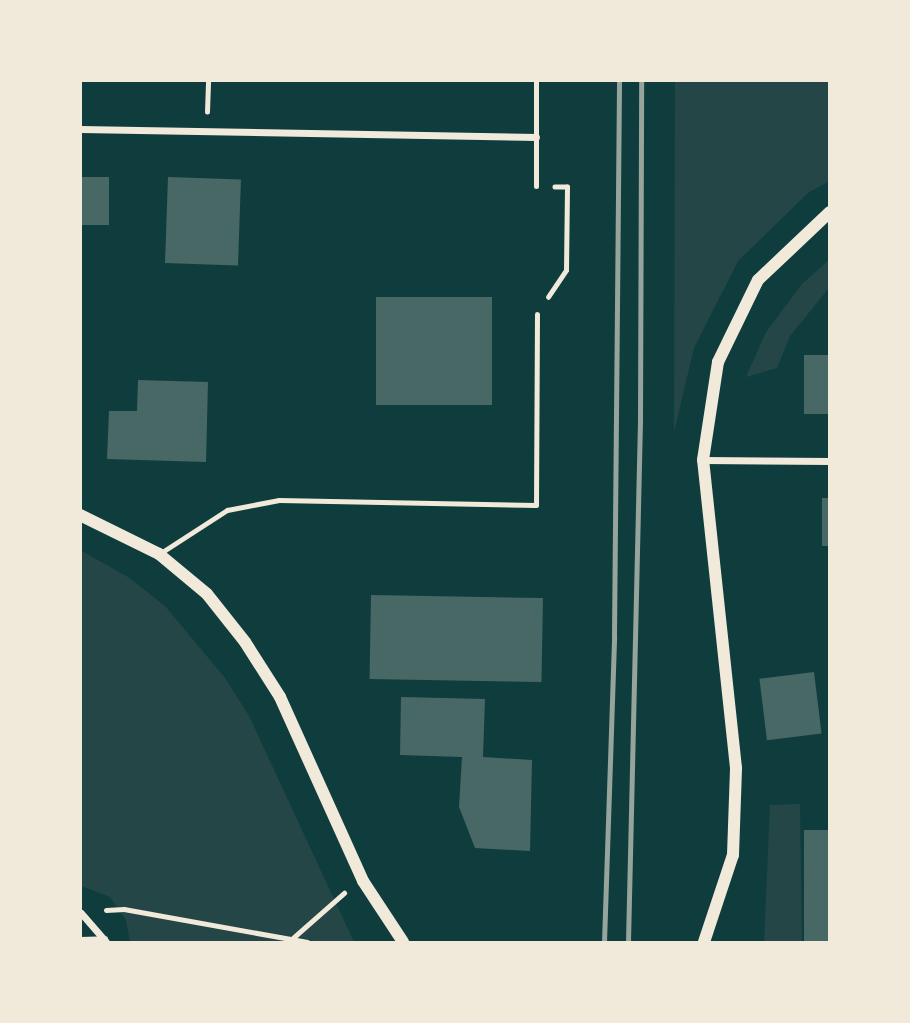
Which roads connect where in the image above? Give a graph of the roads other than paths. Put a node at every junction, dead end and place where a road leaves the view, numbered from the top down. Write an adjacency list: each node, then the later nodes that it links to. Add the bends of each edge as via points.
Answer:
1 (536, 80): 3 (lane)
2 (80, 130): 3 (street)
3 (536, 137): 4 (lane)
4 (536, 186)
5 (830, 212): 7 (street, via 758,280 718,362)
6 (537, 314): 10 (lane, via 536,505 279,500 226,510)
7 (703, 460): 8 (street); 15 (street, via 736,768 733,855)
8 (830, 461)
9 (80, 515): 10 (street)
10 (159, 554): 14 (street, via 207,594 252,653 279,697 363,881)
11 (80, 913): 13 (street)
12 (80, 939): 13 (lane)
13 (105, 940)
14 (403, 943)
15 (704, 943)

